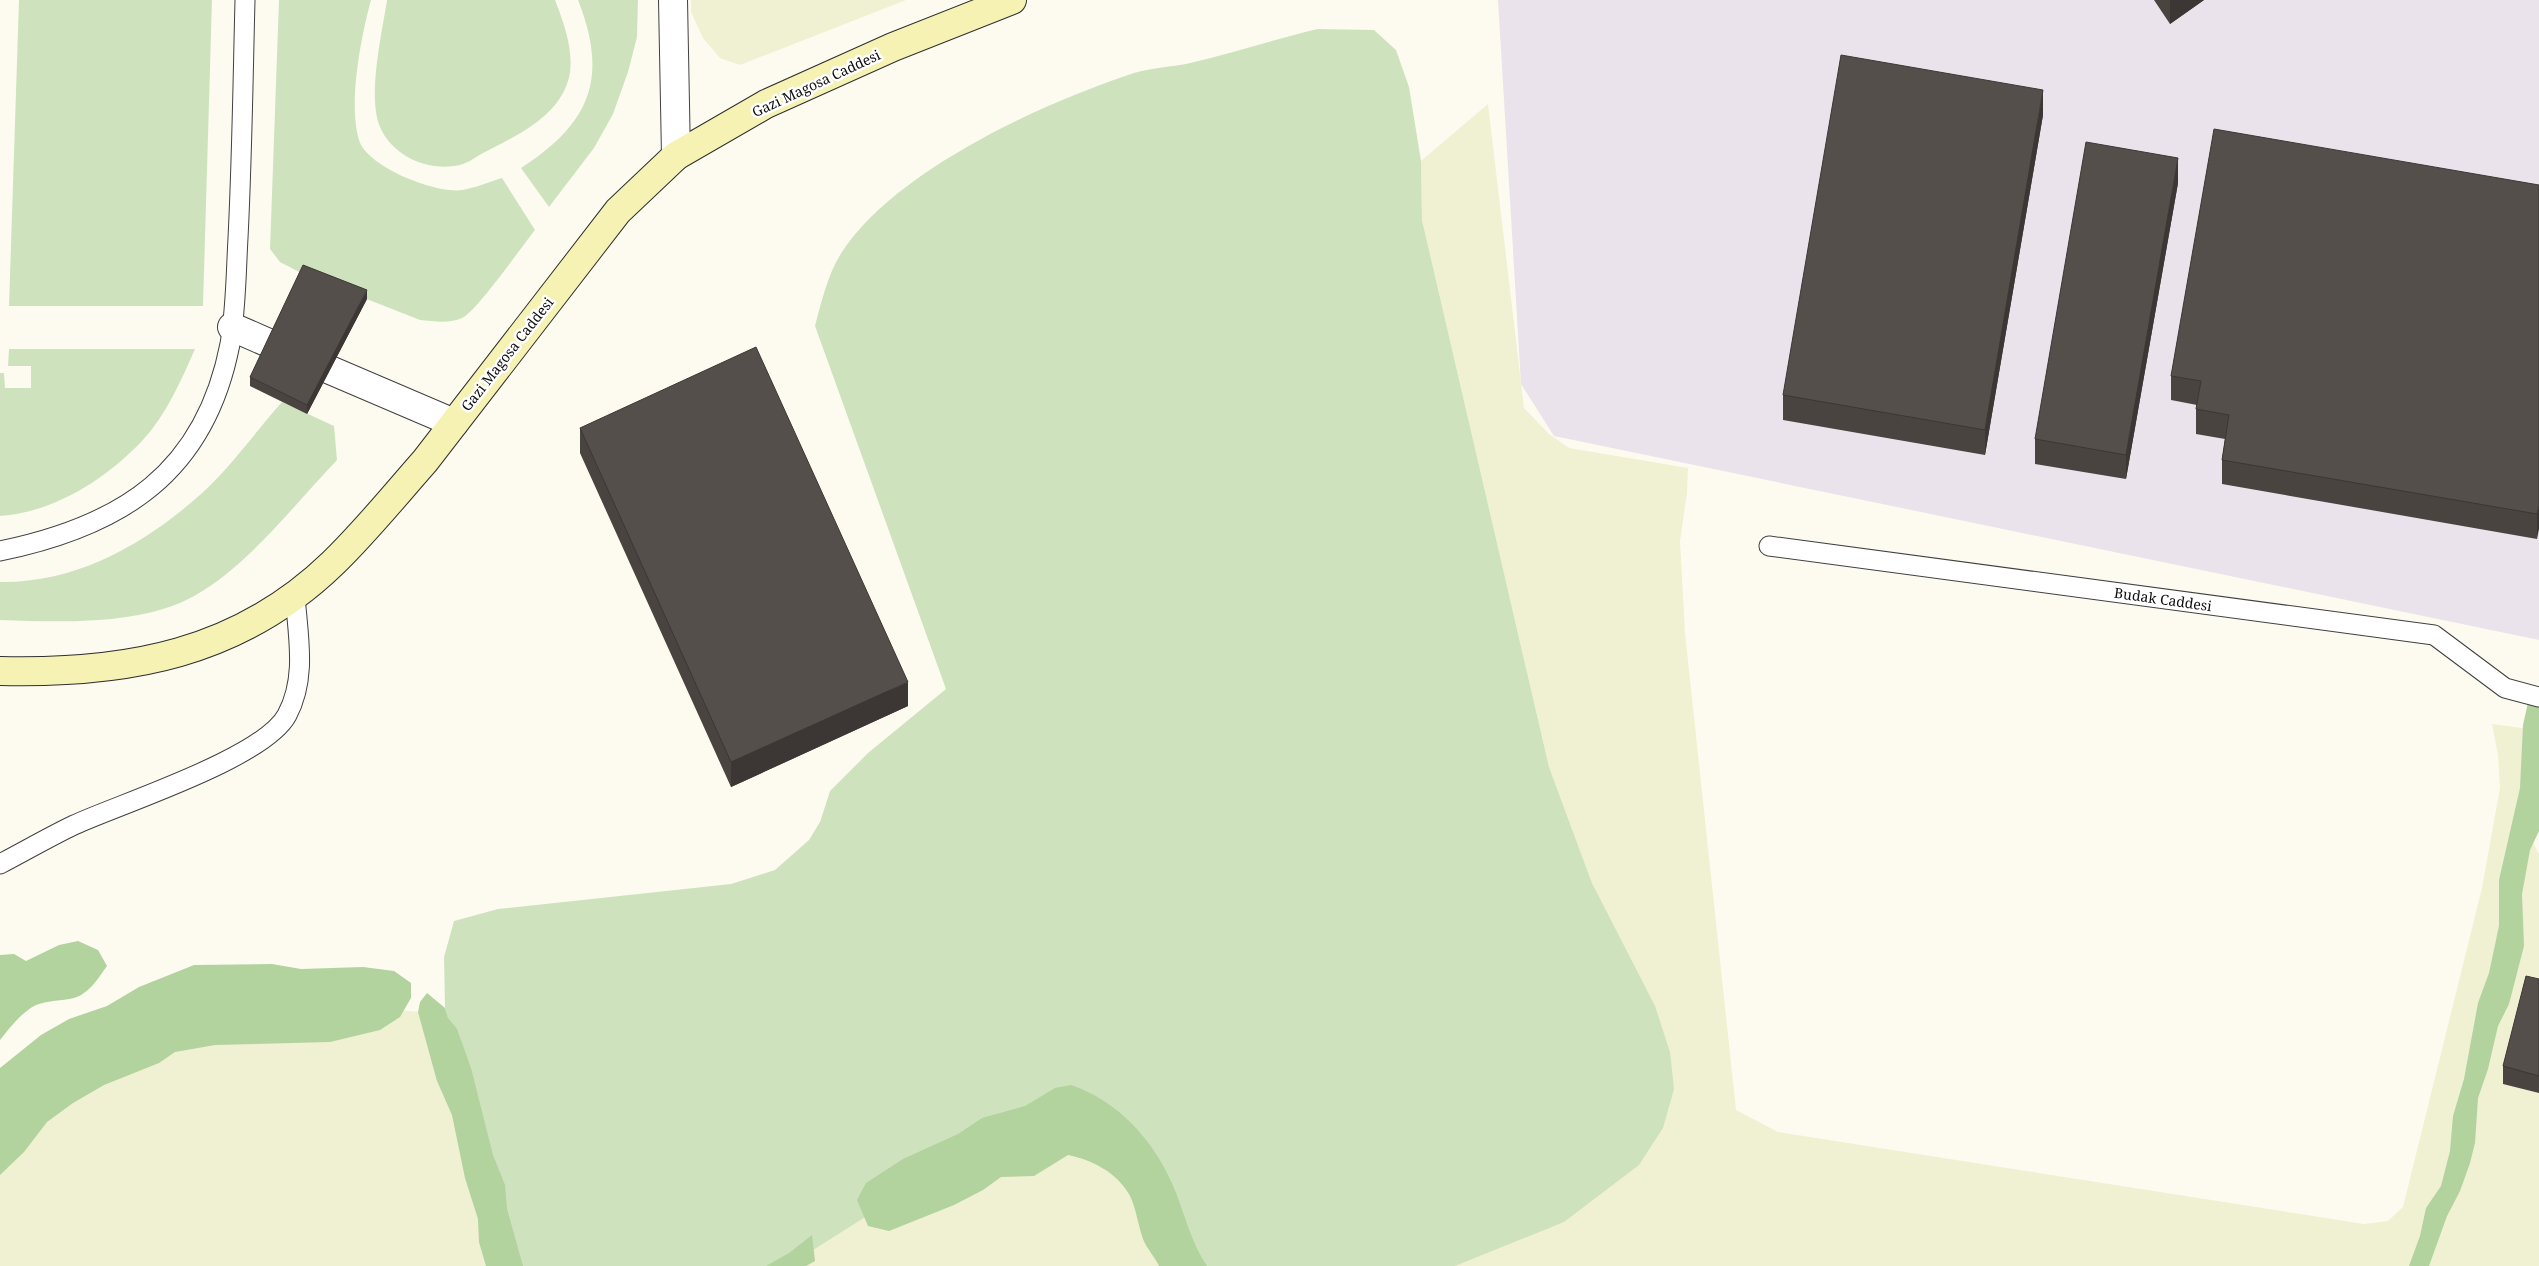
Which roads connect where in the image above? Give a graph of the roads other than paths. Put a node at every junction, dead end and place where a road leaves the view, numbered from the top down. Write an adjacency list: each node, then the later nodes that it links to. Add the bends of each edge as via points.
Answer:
1 (246, 0): 5 (lane, via 240,205)
2 (673, 0): 4 (street)
3 (1012, 0): 4 (street, Gazi Magosa Caddesi, via 766,104)
4 (676, 156): 8 (street, Gazi Magosa Caddesi, via 618,211)
5 (232, 327): 6 (street); 10 (lane, via 218,390 208,414 196,436 167,472 144,494 117,512 62,535)
6 (271, 344)
7 (330, 370): 8 (street)
8 (454, 423): 11 (street, Gazi Magosa Caddesi, via 425,461 333,563)
9 (1769, 546): 13 (lane, Budak Caddesi, via 2434,635 2505,688)
10 (0, 551)
11 (295, 596): 12 (street, Gazi Magosa Caddesi, via 253,624 212,643 166,657 105,667 44,672); 14 (lane, via 300,659 298,688 286,716 266,738 229,760 73,826)
12 (0, 671)
13 (2539, 697)
14 (0, 864)

